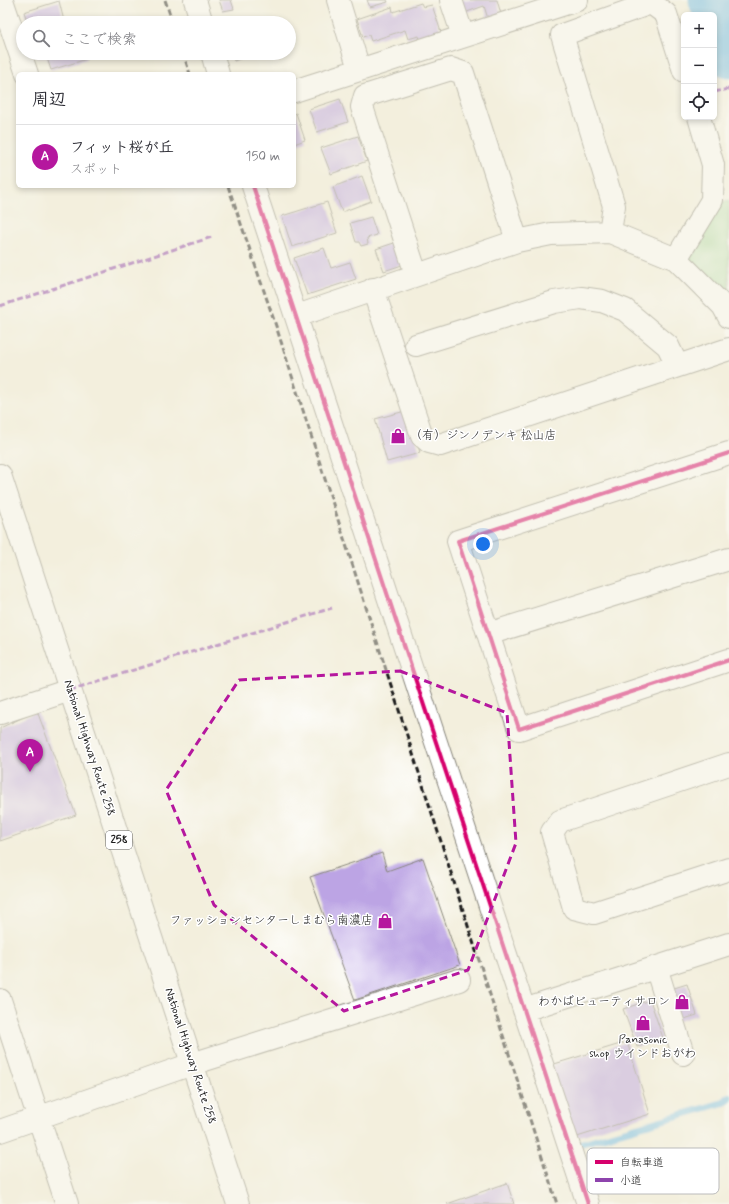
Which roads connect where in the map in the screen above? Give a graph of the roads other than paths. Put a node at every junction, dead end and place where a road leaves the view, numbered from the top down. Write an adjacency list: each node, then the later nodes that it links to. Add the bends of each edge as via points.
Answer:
1 (2, 0): 8 (main road)
2 (195, 0): 6 (main road)
3 (338, 0): 12 (main road)
4 (451, 0): 7 (main road)
5 (564, 2): 7 (main road)
6 (200, 16)
7 (463, 36): 12 (main road)
8 (16, 41)
9 (22, 60): 13 (main road)
10 (214, 60): 14 (main road)
11 (681, 62): 18 (main road, via 666,14 651,3 562,35 614,206)
12 (359, 69): 15 (main road)
13 (26, 72)
14 (217, 72)
15 (296, 90)
16 (700, 120): 20 (main road, via 713,165 712,200)
17 (254, 188): 23 (main road)
18 (610, 232): 19 (main road, via 551,234); 20 (main road)
19 (517, 241): 21 (main road); 21 (main road, via 463,73 451,69 365,96 362,107)
20 (676, 259): 24 (main road, via 718,301)
21 (416, 274): 22 (main road)
22 (373, 289): 23 (main road); 27 (main road, via 422,436 429,442 440,445)
23 (297, 316): 41 (main road)
24 (729, 317)
25 (416, 345): 27 (main road, via 554,302 581,298 602,301 625,310 668,346)
26 (729, 349): 27 (main road)
27 (677, 364)
28 (729, 454): 31 (main road, via 458,541)
29 (0, 475): 33 (main road, National Highway Route 258 / 258)
30 (729, 559): 31 (main road)
31 (488, 634): 32 (main road, via 519,729)
32 (729, 660)
33 (70, 690): 34 (main road); 43 (main road, National Highway Route 258 / 258)
34 (0, 713)
35 (729, 764): 36 (main road, via 560,821 552,832 574,908 594,913)
36 (729, 869)
37 (729, 944): 38 (main road)
38 (656, 968): 41 (main road); 42 (main road)
39 (459, 980): 43 (main road)
40 (0, 1000): 44 (main road)
41 (524, 1010): 48 (main road)
42 (683, 1054)
43 (192, 1064): 44 (main road); 47 (main road, National Highway Route 258 / 258)
44 (38, 1118): 45 (main road); 46 (main road)
45 (0, 1131)
46 (67, 1204)
47 (238, 1204)
48 (588, 1204)

